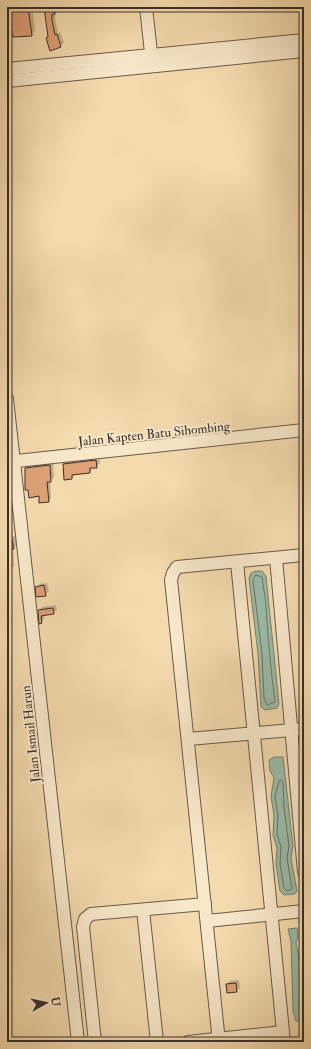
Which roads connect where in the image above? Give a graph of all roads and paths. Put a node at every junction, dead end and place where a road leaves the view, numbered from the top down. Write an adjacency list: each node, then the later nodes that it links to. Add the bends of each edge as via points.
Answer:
1 (146, 7): 4 (street)
2 (304, 40): 4 (street)
3 (304, 51): 4 (street)
4 (152, 60): 5 (street); 6 (street)
5 (7, 69)
6 (7, 81)
7 (7, 399): 9 (street, Jalan Ismail Harun)
8 (304, 430): 9 (street, Jalan Kapten Batu Sihombing)
9 (10, 462): 25 (street, Jalan Ismail Harun)
10 (304, 555): 11 (street)
11 (276, 558): 12 (street); 14 (street)
12 (237, 562): 15 (street); 16 (street, via 178,567 171,580)
13 (304, 729): 14 (street)
14 (291, 730): 15 (street); 17 (street)
15 (254, 734): 16 (street); 21 (street)
16 (188, 739): 18 (street)
17 (304, 872)
18 (205, 904): 19 (street); 22 (street)
19 (143, 910): 26 (street, via 91,914 85,918 83,927); 27 (street)
20 (304, 910): 21 (street)
21 (272, 914): 22 (street); 23 (street)
22 (207, 921): 24 (street)
23 (285, 1039): 24 (street)
24 (219, 1040): 28 (street)
25 (78, 1042)
26 (95, 1042)
27 (157, 1042)
28 (188, 1042)

